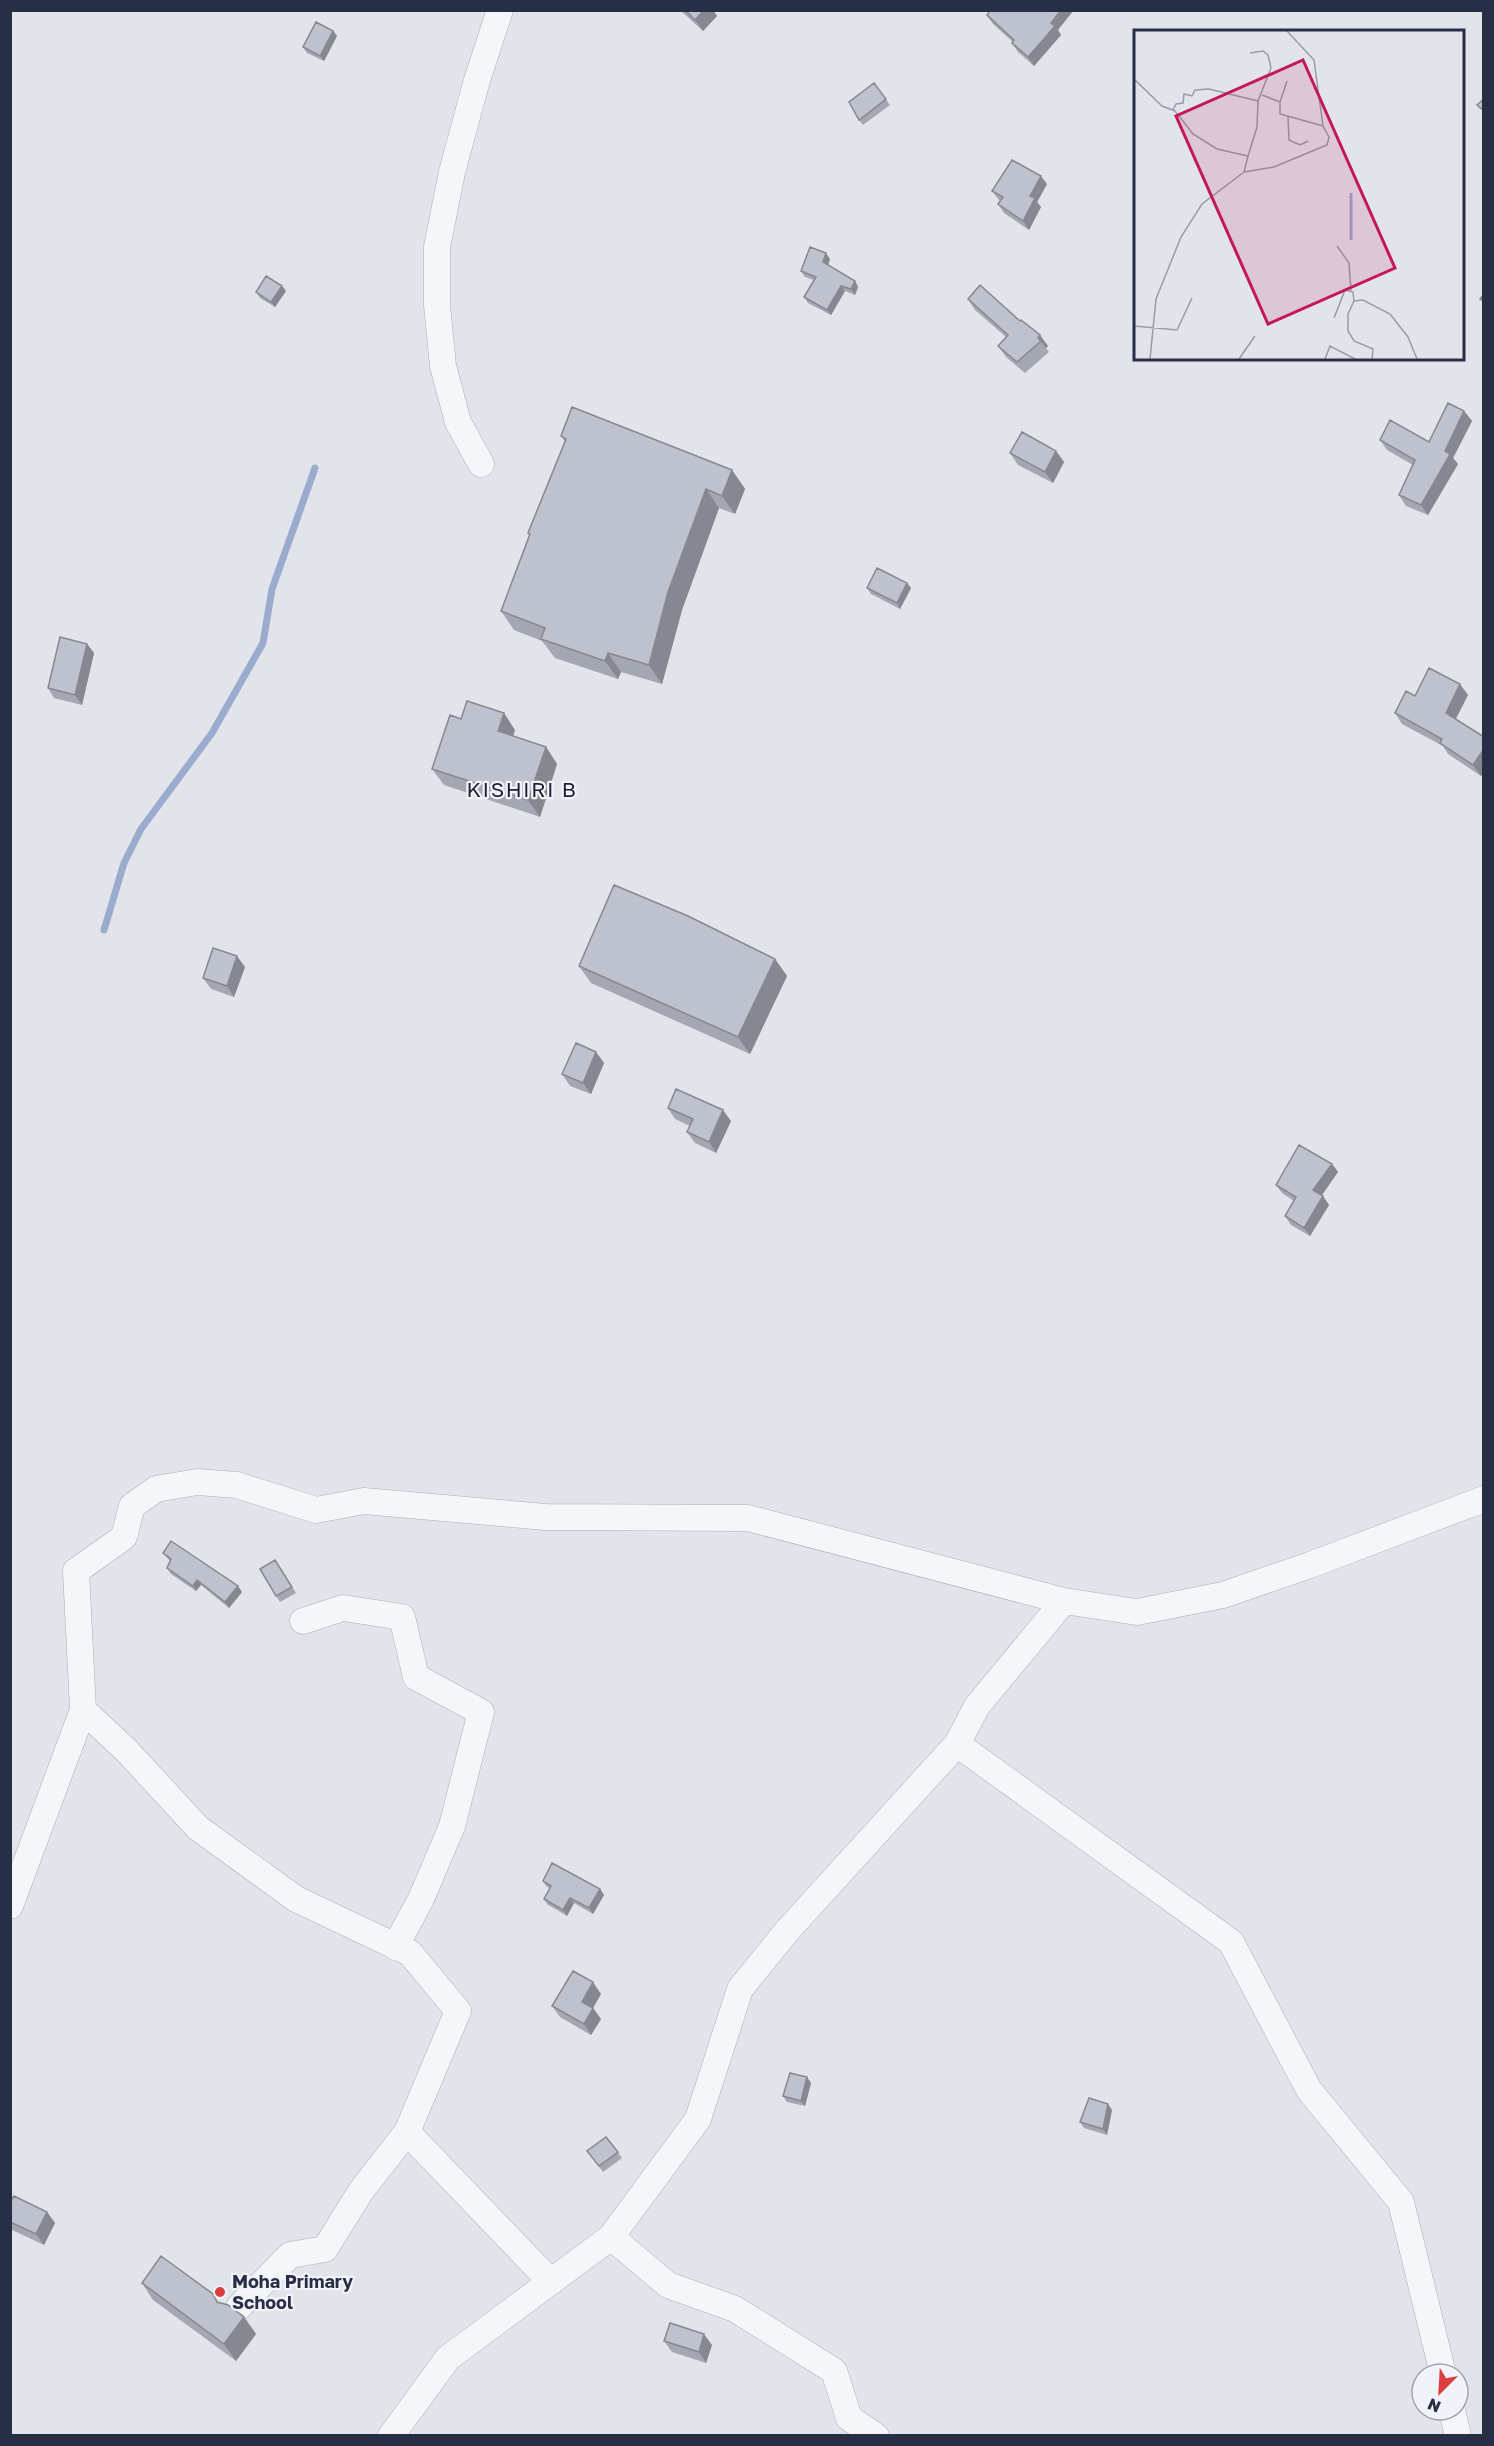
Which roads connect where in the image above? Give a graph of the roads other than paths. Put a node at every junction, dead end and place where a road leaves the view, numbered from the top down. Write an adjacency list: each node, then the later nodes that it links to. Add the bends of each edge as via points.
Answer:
1 (500, 10): 2 (street, via 461,138 437,247 443,366 458,422)
2 (481, 464)
3 (1484, 1499): 4 (street, via 1223,1595 1137,1612)
4 (1064, 1601): 6 (street, via 748,1518 545,1517 364,1501 316,1510 237,1485 197,1482 156,1489 132,1506 124,1537 76,1571); 7 (street, via 977,1706)
5 (303, 1621): 9 (street, via 343,1608 402,1617 416,1677 481,1712 452,1826 421,1899)
6 (83, 1710): 8 (street); 9 (street, via 127,1750 198,1828 296,1899)
7 (957, 1744): 11 (street, via 787,1931 740,1989 698,2119); 14 (street, via 1231,1942 1309,2090 1401,2202)
8 (10, 1906)
9 (394, 1947): 10 (street, via 410,1953 458,2011)
10 (407, 2132): 12 (street); 13 (street, via 361,2191 325,2249 290,2255)
11 (611, 2237): 12 (street); 16 (street, via 668,2285 735,2309 834,2371 849,2418)
12 (551, 2282): 15 (street, via 448,2358)
13 (239, 2307)
14 (1440, 2362)
15 (391, 2436)
16 (876, 2436)

